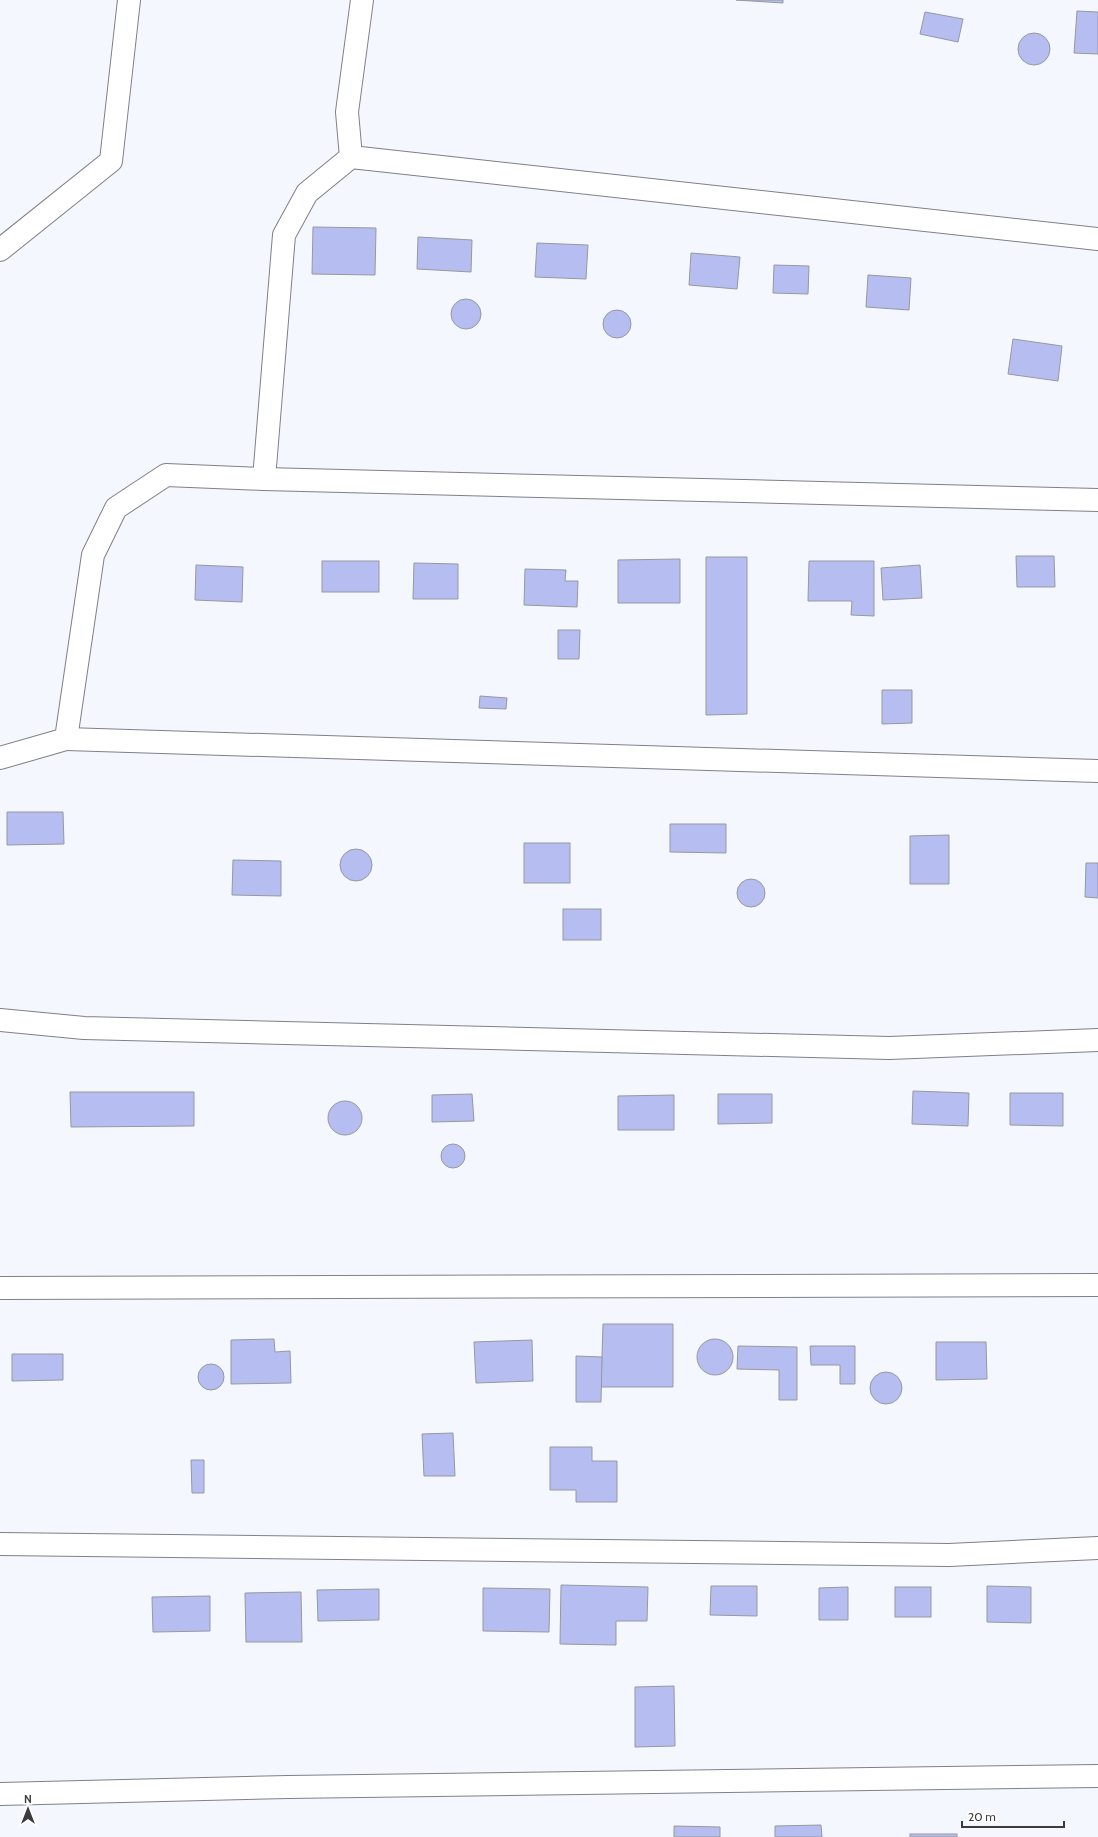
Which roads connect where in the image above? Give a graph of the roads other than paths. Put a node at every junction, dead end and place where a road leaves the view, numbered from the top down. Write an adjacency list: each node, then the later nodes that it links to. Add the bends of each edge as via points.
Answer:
1 (129, 0): 5 (street, via 111,161)
2 (362, 0): 3 (street, via 347,112)
3 (351, 157): 4 (street); 6 (street, via 308,192 284,235)
4 (1098, 240)
5 (0, 250)
6 (264, 479): 7 (street); 8 (street, via 166,475 116,508 92,554)
7 (1098, 500)
8 (66, 739): 9 (street); 10 (street)
9 (0, 758)
10 (1098, 771)
11 (0, 1020): 12 (street, via 84,1028 888,1048)
12 (1098, 1040)
13 (1098, 1285): 14 (street)
14 (0, 1288)
15 (0, 1544): 16 (street, via 949,1555)
16 (1098, 1548)
17 (1098, 1776): 18 (street, via 288,1787)
18 (0, 1794)

